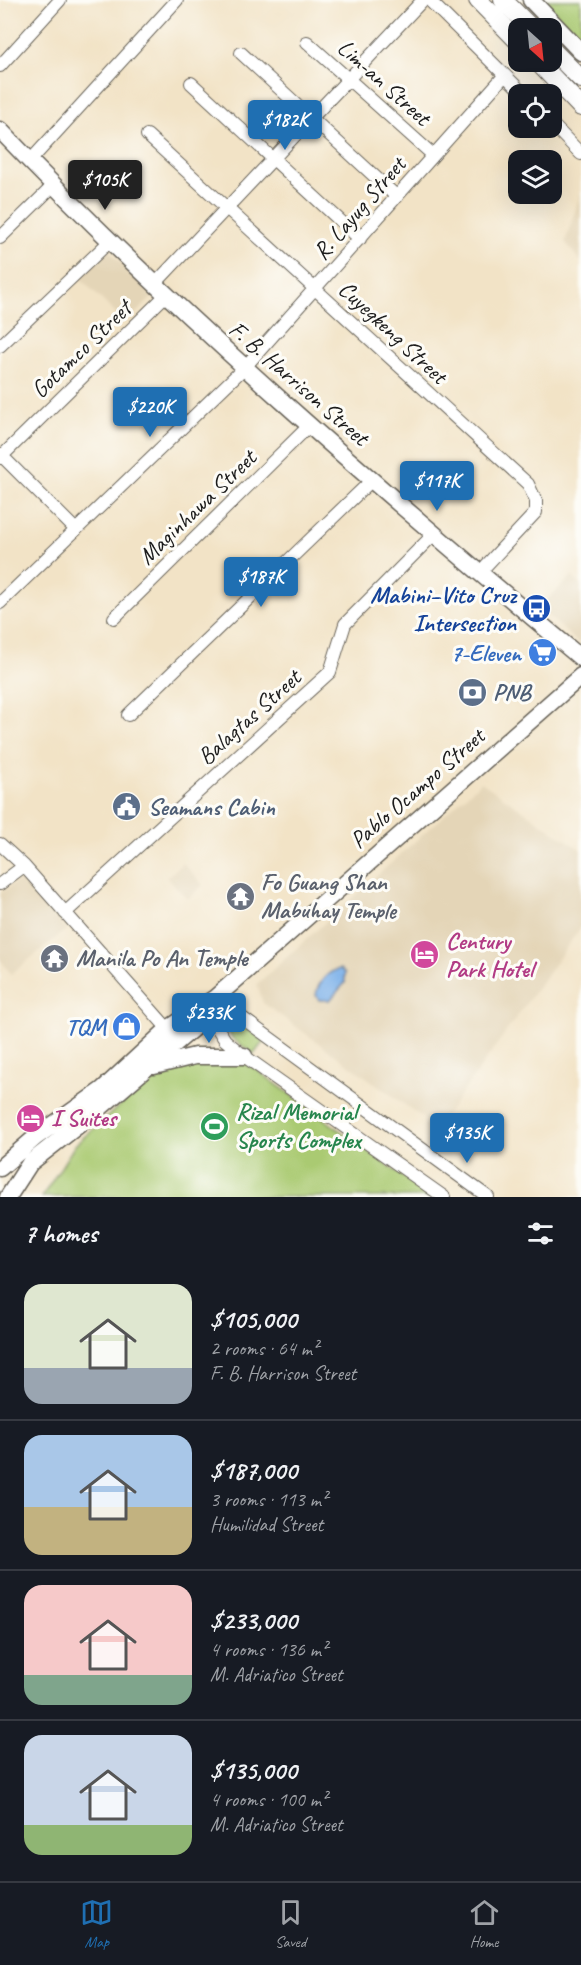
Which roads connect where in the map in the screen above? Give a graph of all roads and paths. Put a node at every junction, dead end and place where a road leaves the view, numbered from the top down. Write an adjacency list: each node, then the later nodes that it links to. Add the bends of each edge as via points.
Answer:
1 (60, 0): 14 (street)
2 (177, 0): 29 (street)
3 (423, 0): 17 (street, Gotamco Street)
4 (429, 0): 16 (street)
5 (478, 0): 9 (highway)
6 (503, 0): 8 (highway)
7 (531, 0): 11 (main road)
8 (521, 18)
9 (508, 31)
10 (307, 42): 17 (street, Lim-an Street)
11 (581, 52)
12 (241, 53): 22 (street)
13 (562, 60): 18 (highway)
14 (0, 66)
15 (548, 72): 21 (highway)
16 (505, 75): 20 (street); 27 (street, R. Layug Street)
17 (349, 78): 22 (street, Gotamco Street); 27 (street, Lim-an Street)
18 (581, 79)
19 (190, 83): 28 (street)
20 (514, 84)
21 (581, 107)
22 (312, 118): 28 (street, Gotamco Street); 31 (street)
23 (0, 130): 29 (main road, F. B. Harrison Street)
24 (562, 134): 26 (street)
25 (147, 135): 32 (street, Cuyegkeng Street)
26 (581, 154)
27 (434, 155): 31 (street, R. Layug Street)
28 (273, 160): 32 (street, Gotamco Street); 34 (street)
29 (30, 161): 30 (main road, F. B. Harrison Street)
30 (54, 185): 33 (street); 35 (main road, F. B. Harrison Street)
31 (397, 197): 34 (street, R. Layug Street)
32 (227, 208): 36 (street, Cuyegkeng Street); 37 (street, Gotamco Street)
33 (0, 238)
34 (360, 239): 36 (street, R. Layug Street)
35 (110, 241): 37 (main road, F. B. Harrison Street); 38 (street)
36 (315, 289): 39 (street, R. Layug Street); 45 (street, Cuyegkeng Street, via 528,484 536,501 536,512)
37 (160, 290): 39 (main road, F. B. Harrison Street); 41 (street, Gotamco Street)
38 (0, 346)
39 (244, 368): 40 (main road, F. B. Harrison Street); 43 (street, R. Layug Street)
40 (310, 425): 42 (main road, F. B. Harrison Street); 47 (street, Maginhawa Street)
41 (1, 456): 43 (street)
42 (373, 479): 44 (main road, F. B. Harrison Street); 50 (street)
43 (76, 530): 46 (street, R. Layug Street)
44 (435, 533): 45 (main road, F. B. Harrison Street); 54 (street, Balagtas Street, via 345,624 330,672)
45 (480, 572): 48 (main road, F. B. Harrison Street)
46 (0, 603)
47 (114, 618)
48 (581, 658)
49 (581, 676): 55 (main road, Pablo Ocampo Street)
50 (128, 715)
51 (0, 844): 52 (street)
52 (24, 866): 53 (street); 54 (street)
53 (0, 884)
54 (65, 913): 56 (street)
55 (210, 1002): 56 (main road, Pablo Ocampo Street); 57 (street, via 225,1040); 58 (main road, Pablo Ocampo Street, via 198,1024); 64 (street)
56 (168, 1029): 59 (main road, Pablo Ocampo Street, via 102,1090)
57 (244, 1056): 58 (main road, via 195,1056); 63 (street)
58 (147, 1069): 60 (main road, Pablo Ocampo Street)
59 (14, 1156): 60 (main road); 61 (main road, Pablo Ocampo Street)
60 (30, 1163): 62 (main road, Pablo Ocampo Street)
61 (0, 1168)
62 (8, 1197)
63 (444, 1197)
64 (488, 1197)

